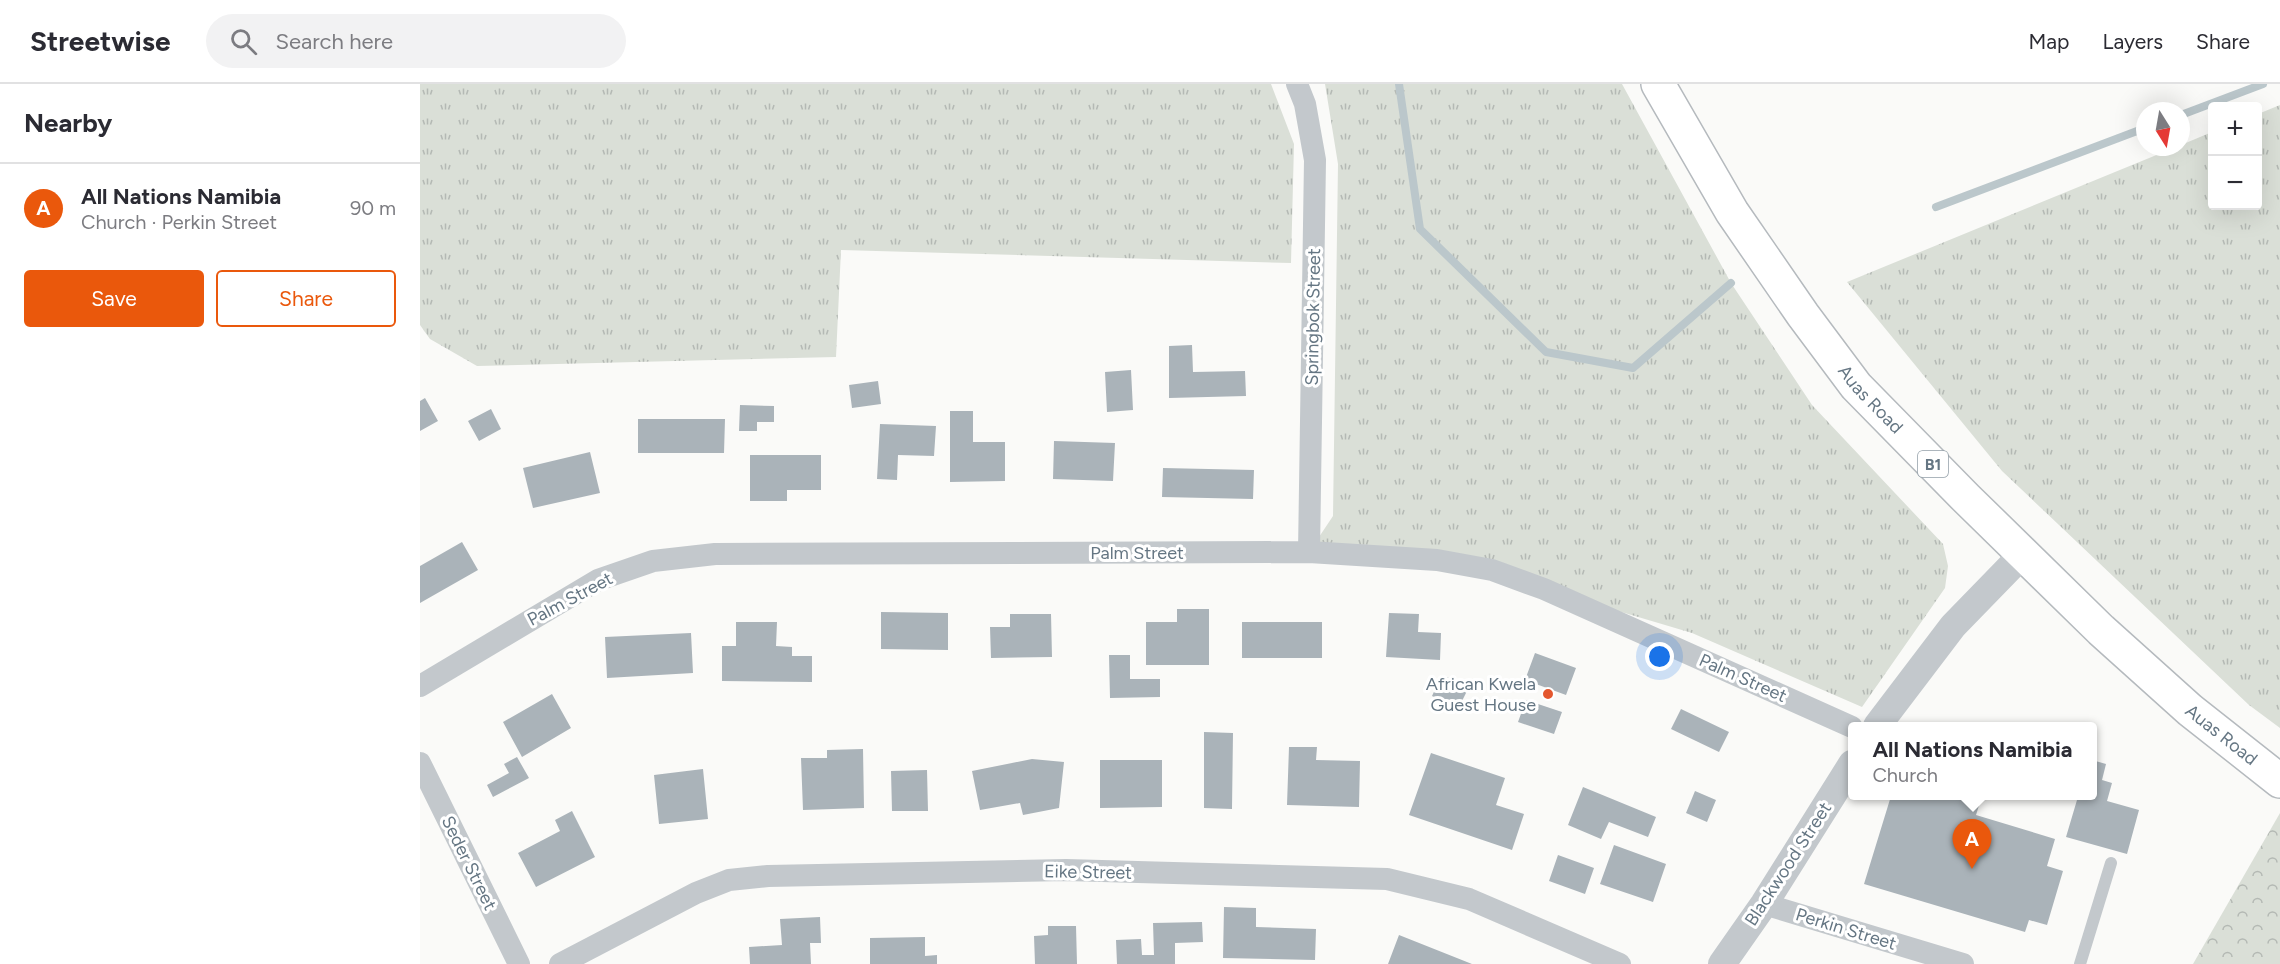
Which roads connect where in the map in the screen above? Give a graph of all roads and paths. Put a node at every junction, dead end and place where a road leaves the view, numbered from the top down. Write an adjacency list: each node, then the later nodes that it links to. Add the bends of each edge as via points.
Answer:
1 (1297, 84): 3 (street, Springbok Street, via 1305,104 1315,160)
2 (1658, 84): 4 (main road, Auas Road / B1, via 1732,212 1856,386)
3 (1309, 552): 5 (street, Palm Street, via 715,554 653,561 598,580); 7 (street, Palm Street, via 1437,560 1492,570 1544,589)
4 (2023, 554): 6 (street, via 1953,626); 10 (main road, Auas Road / B1, via 2190,710)
5 (420, 686)
6 (1879, 722)
7 (1848, 725)
8 (420, 763): 13 (street, Seder Street)
9 (1848, 770): 12 (street, Blackwood Street)
10 (2280, 781)
11 (2110, 863): 18 (lane)
12 (1764, 904): 16 (street, Blackwood Street); 17 (street, Perkin Street)
13 (519, 964)
14 (560, 964): 15 (street, Eike Street, via 696,893 729,880 1066,870 1387,879 1469,899)
15 (1620, 964)
16 (1722, 964)
17 (1963, 964)
18 (2080, 964)

